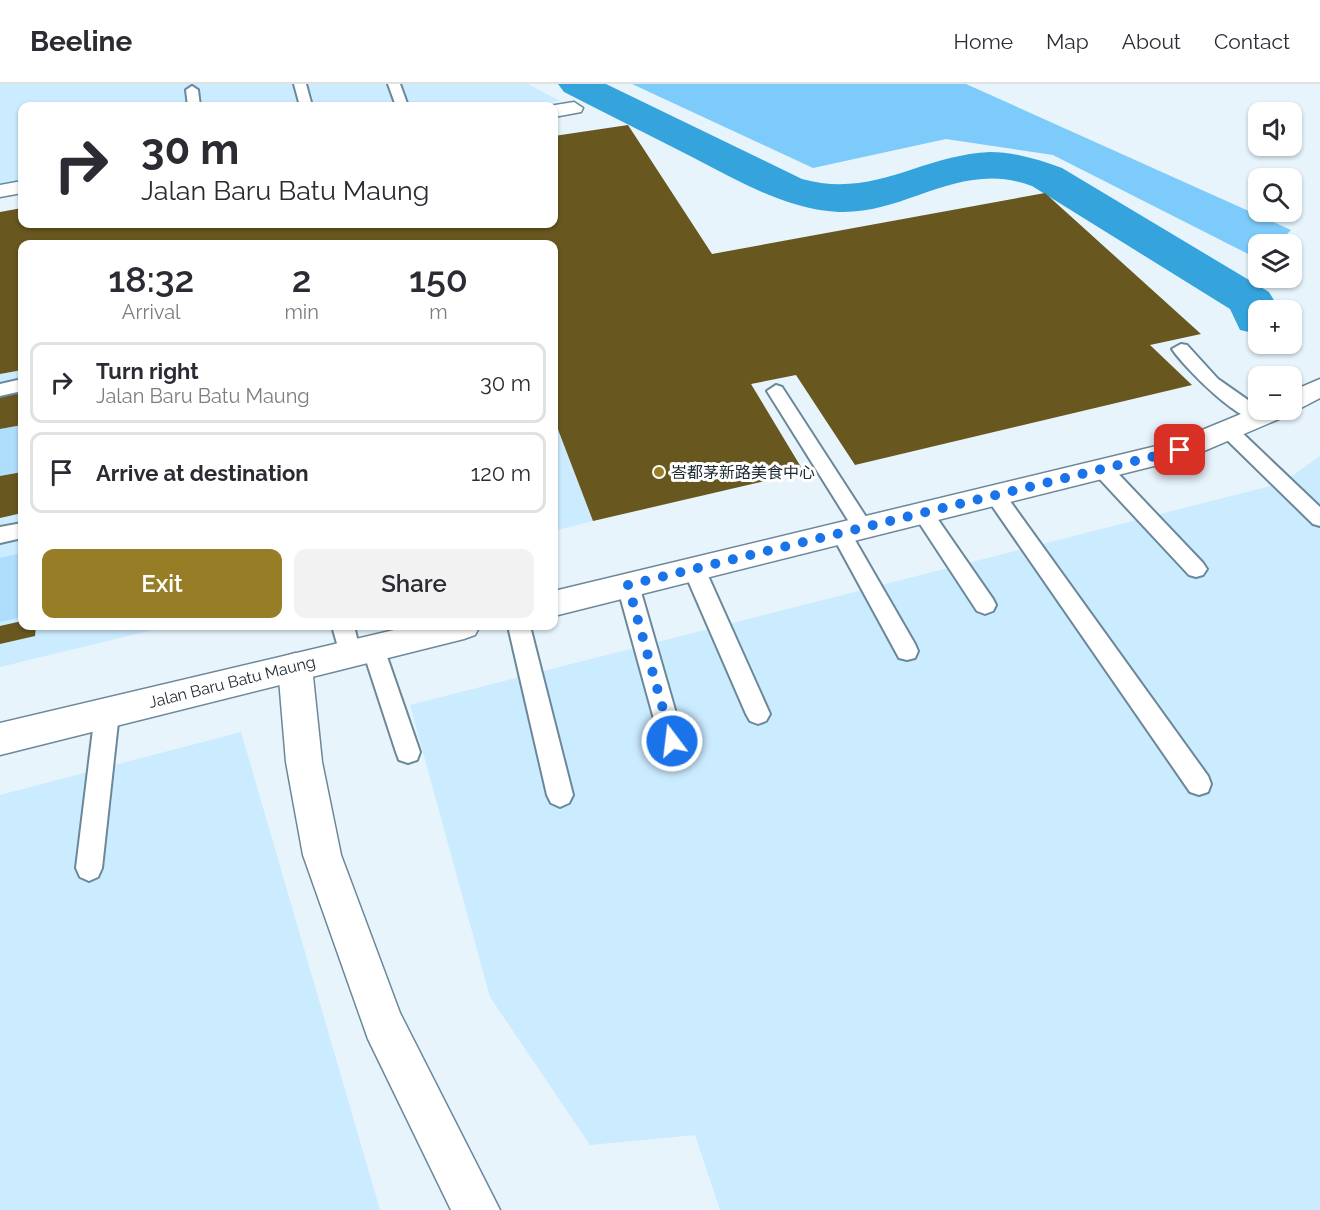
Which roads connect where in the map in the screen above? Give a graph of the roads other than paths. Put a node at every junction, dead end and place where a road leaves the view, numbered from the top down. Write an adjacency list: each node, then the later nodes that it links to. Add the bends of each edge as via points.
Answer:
1 (300, 84): 5 (lane)
2 (394, 84): 6 (lane)
3 (192, 90): 4 (lane)
4 (194, 102)
5 (305, 102)
6 (401, 102)
7 (574, 108): 8 (street)
8 (558, 110)
9 (18, 188): 10 (street)
10 (0, 190)
11 (1181, 349): 15 (lane, via 1212,383)
12 (18, 387): 13 (lane)
13 (0, 390)
14 (776, 391): 22 (lane)
15 (1248, 403)
16 (1255, 420): 17 (street)
17 (1229, 431): 18 (street, via 1180,450); 21 (lane)
18 (1102, 469): 19 (street); 26 (lane)
19 (994, 495): 20 (street); 40 (lane)
20 (923, 513): 22 (street); 29 (lane)
21 (1320, 519)
22 (852, 530): 25 (street); 33 (lane)
23 (18, 532): 24 (lane)
24 (0, 536)
25 (694, 569): 27 (street); 36 (lane)
26 (1196, 569)
27 (628, 585): 28 (street); 38 (lane)
28 (558, 603)
29 (985, 605)
30 (437, 630): 32 (street, Jalan Baru Batu Maung)
31 (520, 630): 41 (lane)
32 (355, 642): 34 (street, Jalan Baru Batu Maung); 39 (lane)
33 (907, 651)
34 (295, 667): 35 (street, Jalan Baru Batu Maung); 43 (street, via 304,762 322,855 383,1023)
35 (107, 713): 37 (street, Jalan Baru Batu Maung); 42 (lane)
36 (758, 714)
37 (0, 739)
38 (672, 741)
39 (408, 752)
40 (1199, 784)
41 (560, 795)
42 (89, 868)
43 (476, 1210)

